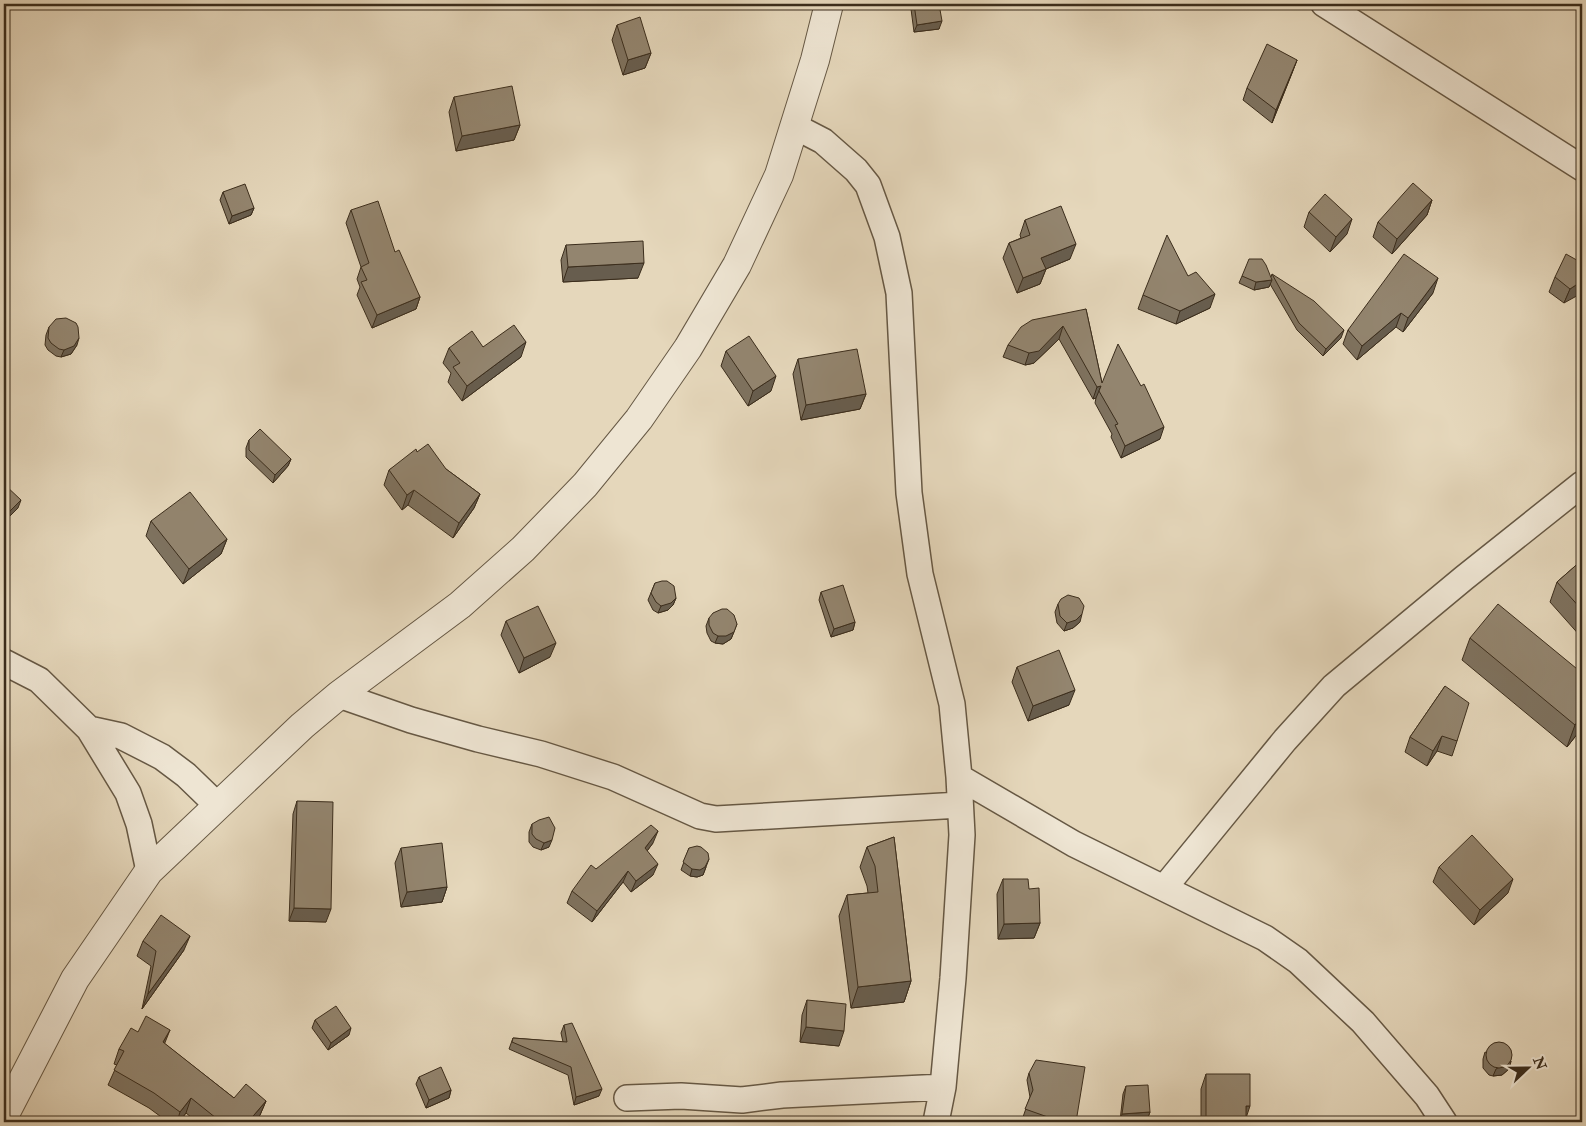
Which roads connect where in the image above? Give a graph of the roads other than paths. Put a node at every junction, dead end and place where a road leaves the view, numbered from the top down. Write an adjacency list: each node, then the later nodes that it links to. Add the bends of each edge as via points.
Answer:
1 (829, 4): 3 (street)
2 (1324, 4): 4 (street)
3 (794, 126): 7 (street, via 779,175 737,265 688,348 639,419 585,486 523,549 460,604); 9 (street, via 824,141 856,170 868,185 887,237 899,294 909,493 920,574 952,704)
4 (1582, 168)
5 (1582, 484): 13 (street, via 1334,686 1285,740)
6 (4, 662): 8 (street, via 39,680)
7 (339, 695): 10 (street); 11 (street, via 411,720 541,754 613,777 700,816 716,819)
8 (89, 729): 10 (street, via 121,736 162,757); 12 (street, via 128,793 139,824)
9 (959, 777): 11 (street); 13 (street, via 1074,844)
10 (217, 805): 12 (street)
11 (960, 805): 14 (street, via 961,864)
12 (148, 871): 16 (street, via 75,979)
13 (1164, 888): 18 (street, via 1265,938 1298,961 1363,1022 1427,1096)
14 (943, 1088): 15 (street, via 782,1095 742,1100 680,1096); 17 (street)
15 (627, 1098)
16 (4, 1116)
17 (936, 1122)
18 (1444, 1122)

